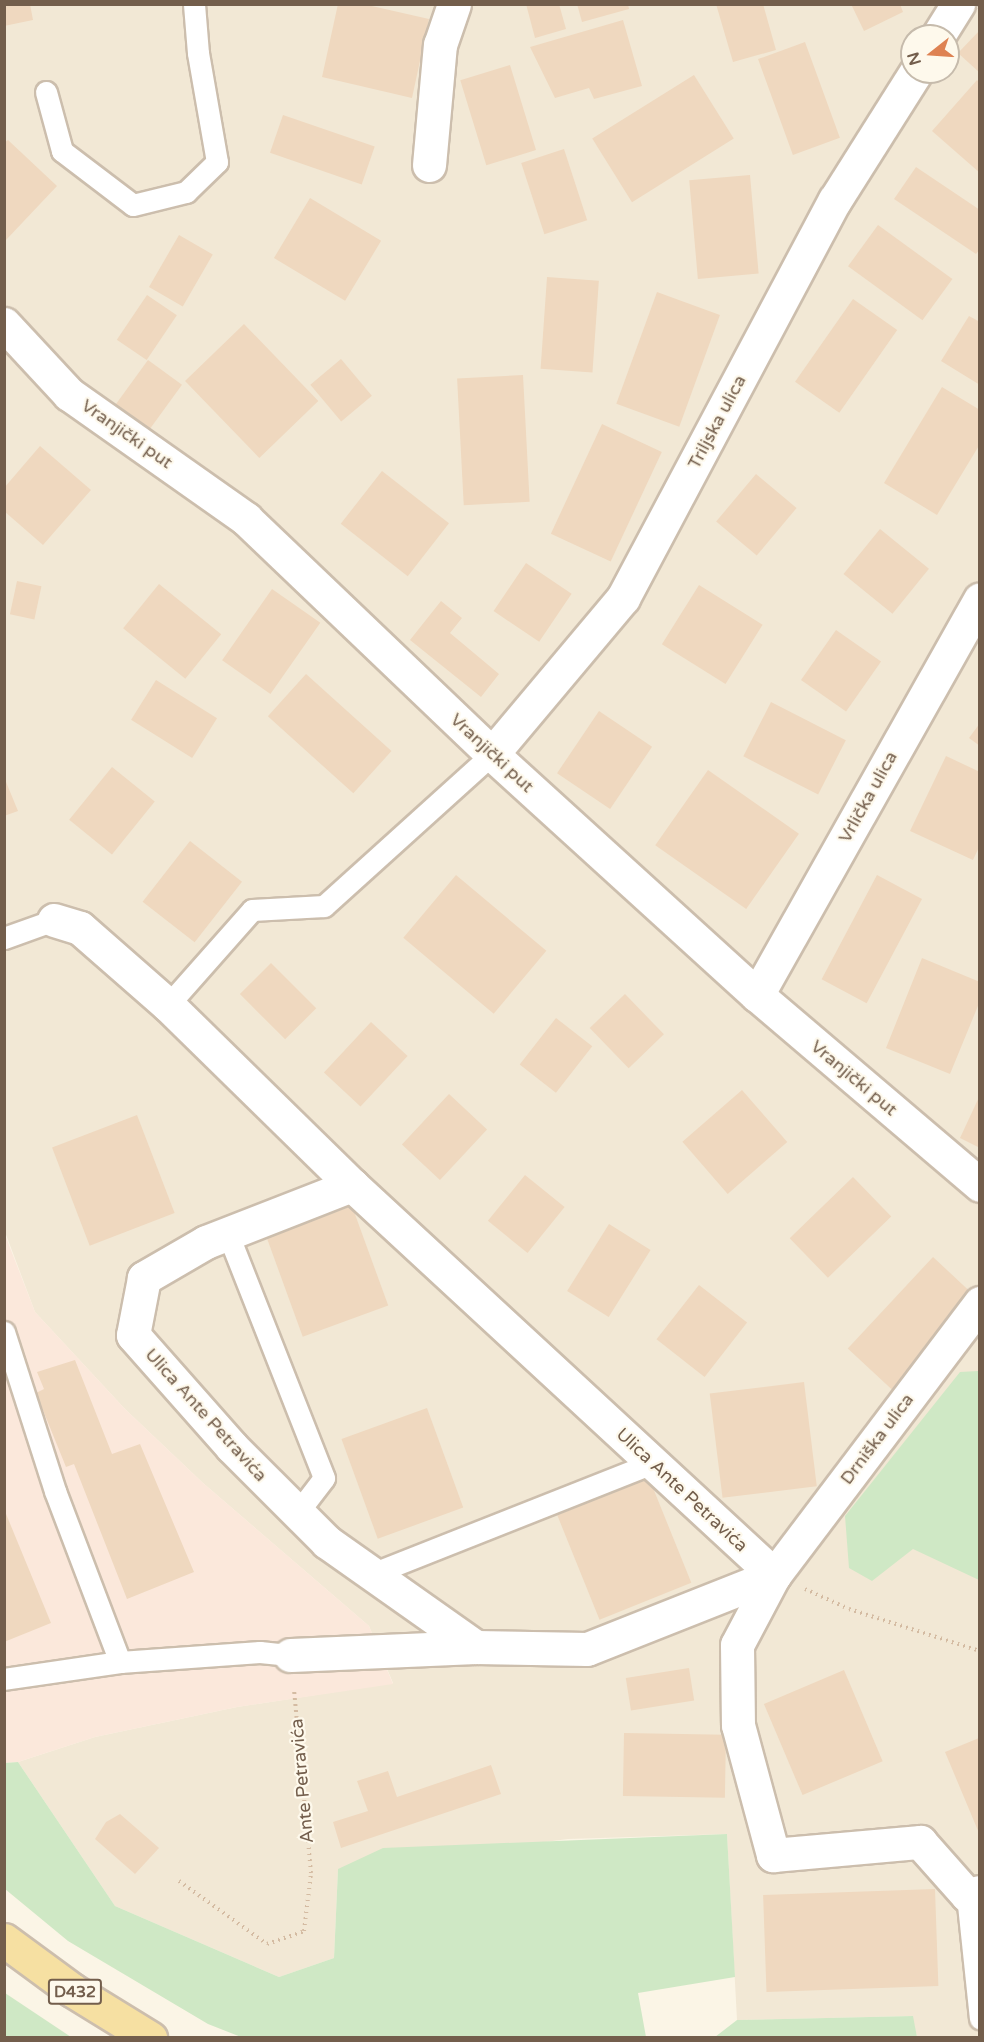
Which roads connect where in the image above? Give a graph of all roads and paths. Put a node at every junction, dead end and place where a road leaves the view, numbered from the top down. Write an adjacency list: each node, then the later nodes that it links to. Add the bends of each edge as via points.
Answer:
1 (194, 4): 6 (lane, via 198,53 217,162 186,192 133,205 62,151)
2 (454, 4): 7 (street, via 440,45)
3 (958, 4): 4 (street)
4 (946, 24)
5 (908, 84): 10 (street, Triljska ulica, via 835,200 623,598)
6 (46, 92)
7 (429, 165)
8 (4, 324): 10 (street, Vranjički put, via 69,394 246,519)
9 (980, 600): 13 (street, Vrlička ulica)
10 (492, 754): 13 (street, Vranjički put); 14 (lane, via 324,906 252,910)
11 (54, 920): 12 (lane); 14 (street, Ulica Ante Petravića, via 80,927)
12 (4, 938)
13 (757, 995): 16 (street, Vranjički put)
14 (168, 1005): 15 (street, Ulica Ante Petravića)
15 (352, 1185): 17 (street, Ulica Ante Petravića); 20 (street, Ulica Ante Petravića)
16 (980, 1185)
17 (228, 1234): 21 (lane, via 324,1478); 21 (street, Ulica Ante Petravića, via 206,1242 144,1278 133,1335 232,1447)
18 (980, 1303): 23 (street, Drniška ulica)
19 (4, 1332): 27 (lane, via 55,1491)
20 (653, 1463): 22 (lane); 23 (street, Ulica Ante Petravića)
21 (298, 1512): 22 (street, Ulica Ante Petravića, via 327,1542)
22 (372, 1574): 24 (street, Ulica Ante Petravića)
23 (774, 1575): 24 (street, via 587,1649); 25 (path, via 849,1609); 30 (street, via 737,1645 738,1725 773,1855 920,1842)
24 (476, 1647): 26 (street)
25 (980, 1651)
26 (290, 1655): 27 (lane, via 260,1652); 29 (path, Ante Petravića, via 311,1873 304,1931 267,1944)
27 (120, 1662): 28 (lane)
28 (4, 1679)
29 (179, 1881)
30 (973, 1893): 32 (lane)
31 (4, 1940): 33 (main road, D432, via 72,1990)
32 (980, 2018)
33 (150, 2037)

